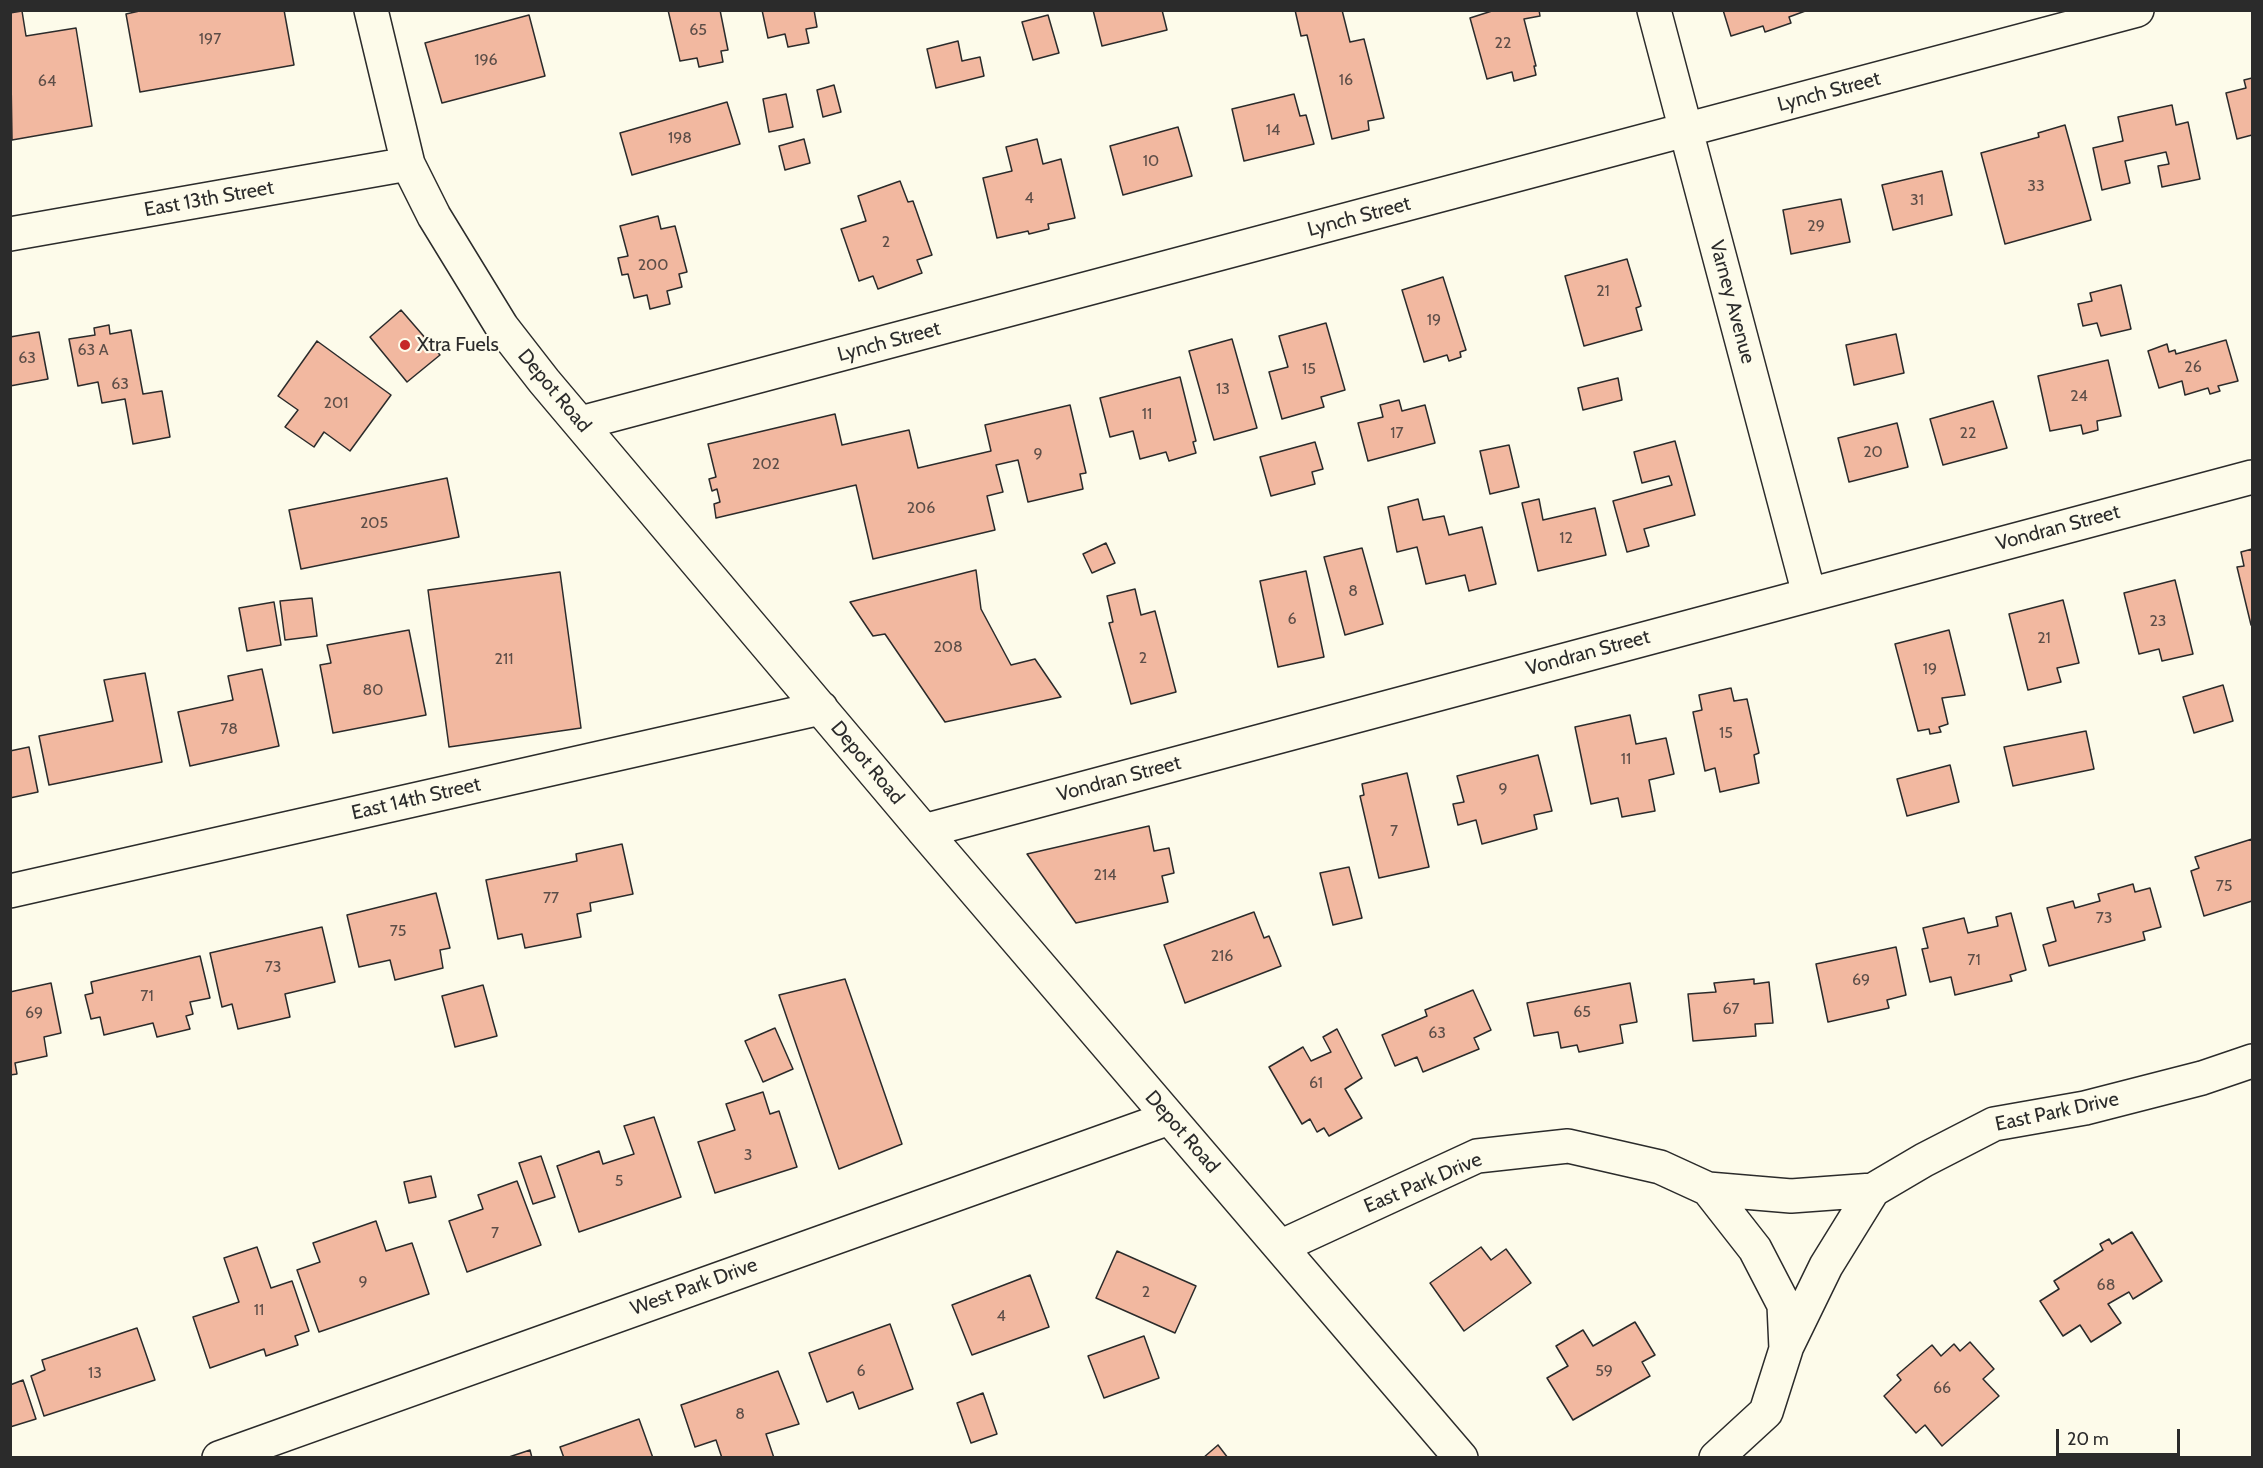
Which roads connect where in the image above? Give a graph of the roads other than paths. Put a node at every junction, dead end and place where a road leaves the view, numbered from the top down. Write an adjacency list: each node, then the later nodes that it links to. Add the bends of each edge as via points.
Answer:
1 (371, 10): 5 (street, Depot Road)
2 (1654, 10): 4 (street, Varney Avenue)
3 (2137, 10): 4 (street, Lynch Street)
4 (1687, 130): 7 (street, Lynch Street); 9 (street, Varney Avenue)
5 (408, 164): 6 (street, East 13th Street); 7 (street, Depot Road, via 434,216 502,327)
6 (10, 234)
7 (581, 423): 10 (street, Depot Road)
8 (2253, 477): 9 (street, Vondran Street)
9 (1809, 594): 11 (street, Vondran Street)
10 (821, 708): 11 (street, Depot Road); 12 (street, East 14th Street)
11 (924, 831): 14 (street, Depot Road)
12 (10, 891)
13 (2253, 1061): 16 (street, East Park Drive, via 2085,1108 1994,1124)
14 (1169, 1118): 17 (street, Depot Road); 19 (street, West Park Drive)
15 (1708, 1189): 16 (street, East Park Drive, via 1791,1196); 17 (street, East Park Drive, via 1660,1167 1568,1146 1477,1156); 18 (street, East Park Drive, via 1755,1249 1784,1305)
16 (1873, 1190): 18 (street, East Park Drive, via 1826,1266)
17 (1282, 1246): 20 (street, Depot Road)
18 (1786, 1349): 21 (street, East Park Drive, via 1766,1412)
19 (219, 1458)
20 (1461, 1458)
21 (1716, 1458)

